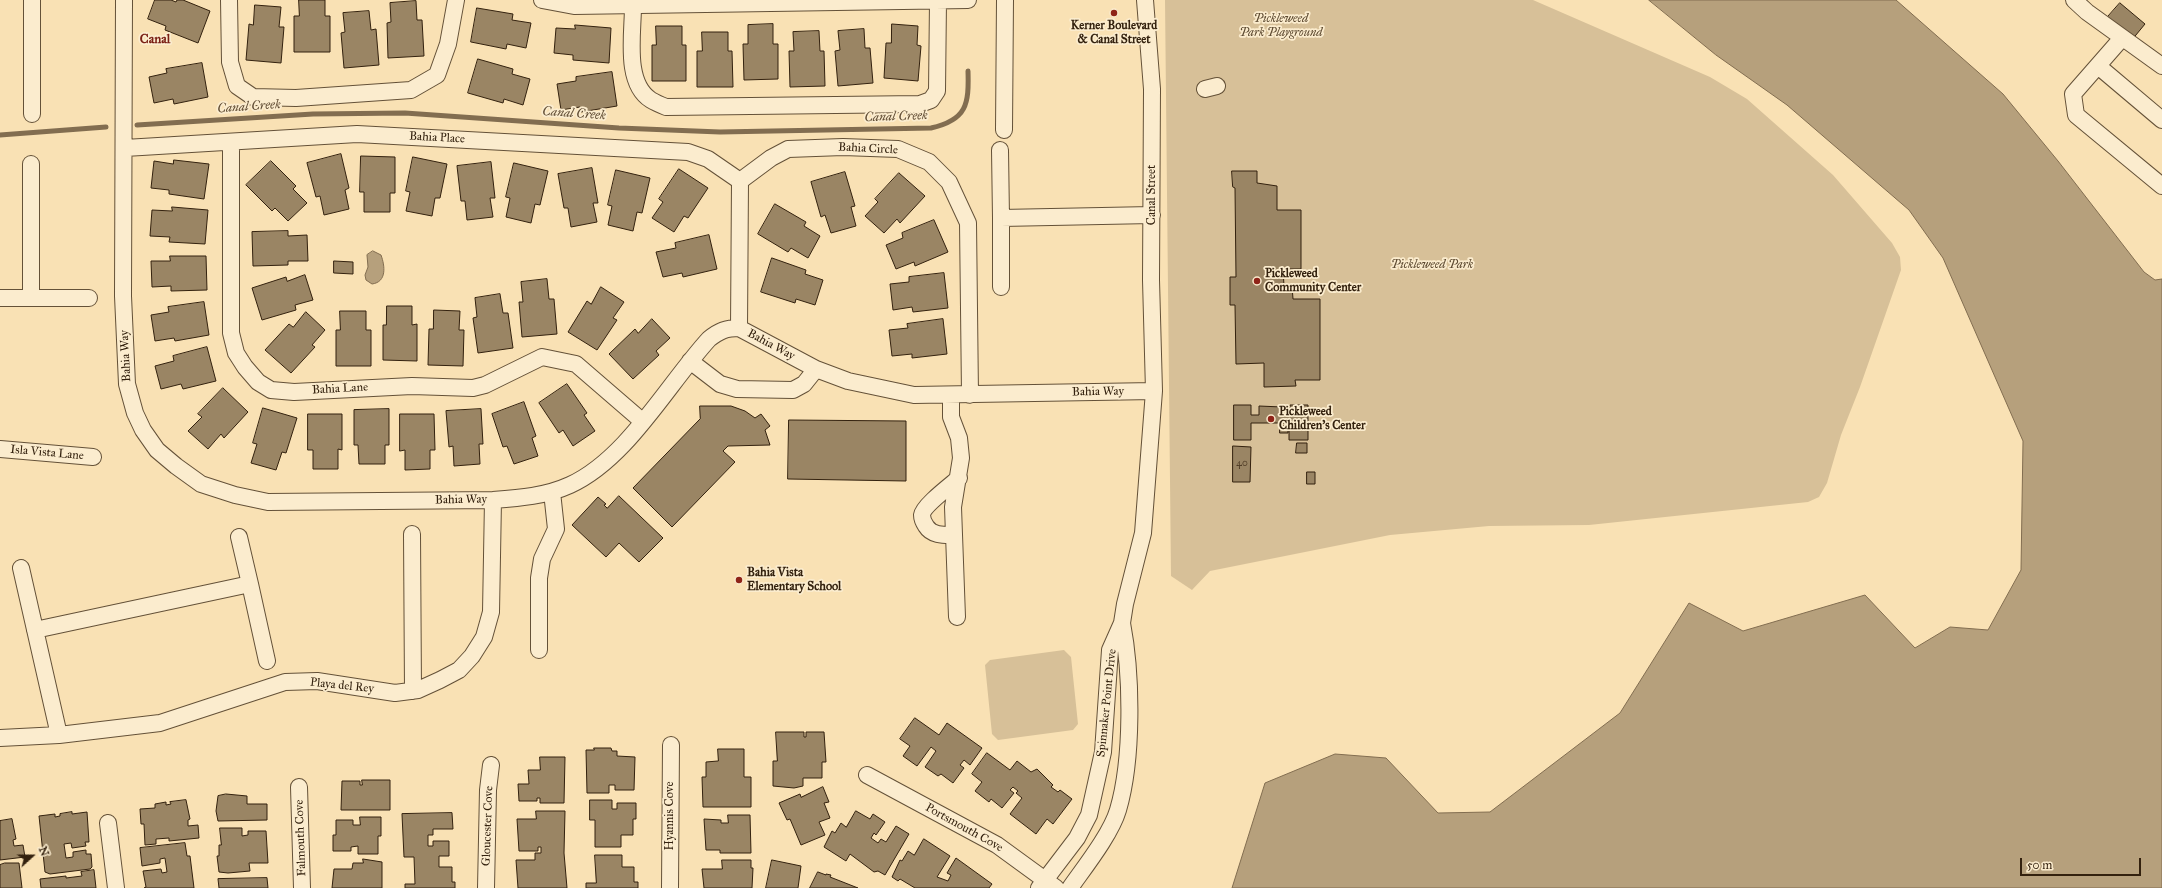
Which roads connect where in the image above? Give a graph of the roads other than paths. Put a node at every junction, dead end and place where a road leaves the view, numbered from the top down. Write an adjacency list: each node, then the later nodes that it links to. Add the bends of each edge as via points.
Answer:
1 (32, 0): 16 (street)
2 (124, 0): 20 (street, Bahia Way)
3 (229, 0): 4 (street, via 230,62 237,86 253,97 296,98 411,90 436,75 448,44)
4 (456, 0)
5 (542, 0): 12 (street, via 574,6)
6 (968, 0): 11 (street)
7 (1005, 0): 18 (street)
8 (1145, 0): 25 (street, Canal Street, via 1152,89)
9 (2074, 0): 13 (street)
10 (709, 1): 11 (street); 12 (street)
11 (938, 1): 12 (street, via 937,91 931,100 920,104 829,106 666,107 651,100 636,82 633,69)
12 (633, 6)
13 (2122, 38): 14 (street); 15 (street)
14 (2098, 66): 17 (street); 24 (street, via 2073,94 2076,115)
15 (2162, 66)
16 (32, 114)
17 (2162, 120)
18 (1004, 130)
19 (231, 143): 20 (street, Bahia Place); 23 (street, Bahia Place, via 357,134 688,152 708,158); 37 (street, Bahia Lane, via 231,333 236,353 258,382 271,390 294,392 412,386 473,388 485,385 542,357 576,364)
20 (125, 148): 42 (street, Bahia Way, via 123,296 127,384 135,413 157,450 201,484 268,502)
21 (1000, 150): 26 (street)
22 (31, 164): 29 (street)
23 (740, 181): 31 (street); 36 (street, Bahia Circle, via 788,149 898,149 929,162 949,182 968,223)
24 (2162, 186)
25 (1152, 216): 26 (street); 34 (street, Canal Street)
26 (1001, 218): 27 (street)
27 (1001, 287)
28 (0, 298): 29 (street)
29 (31, 298): 30 (street)
30 (89, 298)
31 (739, 328): 32 (street, Bahia Way, via 717,332); 33 (street, Bahia Way)
32 (690, 361): 33 (street, via 720,384 737,389 793,390 804,384); 37 (street, Bahia Way)
33 (816, 369): 35 (street, Bahia Way, via 848,381 914,395)
34 (1154, 391): 36 (street, Bahia Way); 49 (street, Spinnaker Point Drive, via 1143,533)
35 (951, 395): 36 (street, Bahia Way); 40 (street, via 952,417 959,438 961,458)
36 (970, 395)
37 (642, 421): 41 (street, Bahia Way, via 604,463 580,480)
38 (0, 449): 39 (street, Isla Vista Lane)
39 (93, 457)
40 (959, 478): 44 (street, via 953,506); 44 (street, via 927,506 922,514 928,530 939,535)
41 (552, 492): 42 (street, Bahia Way, via 524,498); 51 (street, via 556,529 542,559 540,572)
42 (493, 500): 53 (street, Playa del Rey, via 491,612 484,636 472,656 458,670)
43 (412, 534): 53 (street)
44 (954, 535): 48 (street)
45 (239, 537): 47 (street)
46 (21, 568): 50 (street)
47 (250, 584): 50 (street); 52 (street)
48 (957, 617)
49 (1122, 622): 61 (street, Spinnaker Point Drive, via 1110,650 1103,752 1089,815); 66 (street, Spinnaker Point Drive, via 1127,646 1128,756 1118,812 1096,852)
50 (35, 630): 54 (street)
51 (539, 650)
52 (267, 661)
53 (413, 691): 54 (street, Playa del Rey, via 395,693 317,681 285,682 160,723)
54 (59, 735): 55 (street, Playa del Rey)
55 (0, 738)
56 (671, 745): 65 (street, Hyannis Cove)
57 (491, 765): 64 (street, Gloucester Cove)
58 (867, 775): 61 (street, Portsmouth Cove, via 997,845)
59 (299, 787): 63 (street, Falmouth Cove)
60 (108, 823): 62 (street)
61 (1047, 885)
62 (116, 888)
63 (302, 888)
64 (486, 888)
65 (670, 888)
66 (1070, 888)

